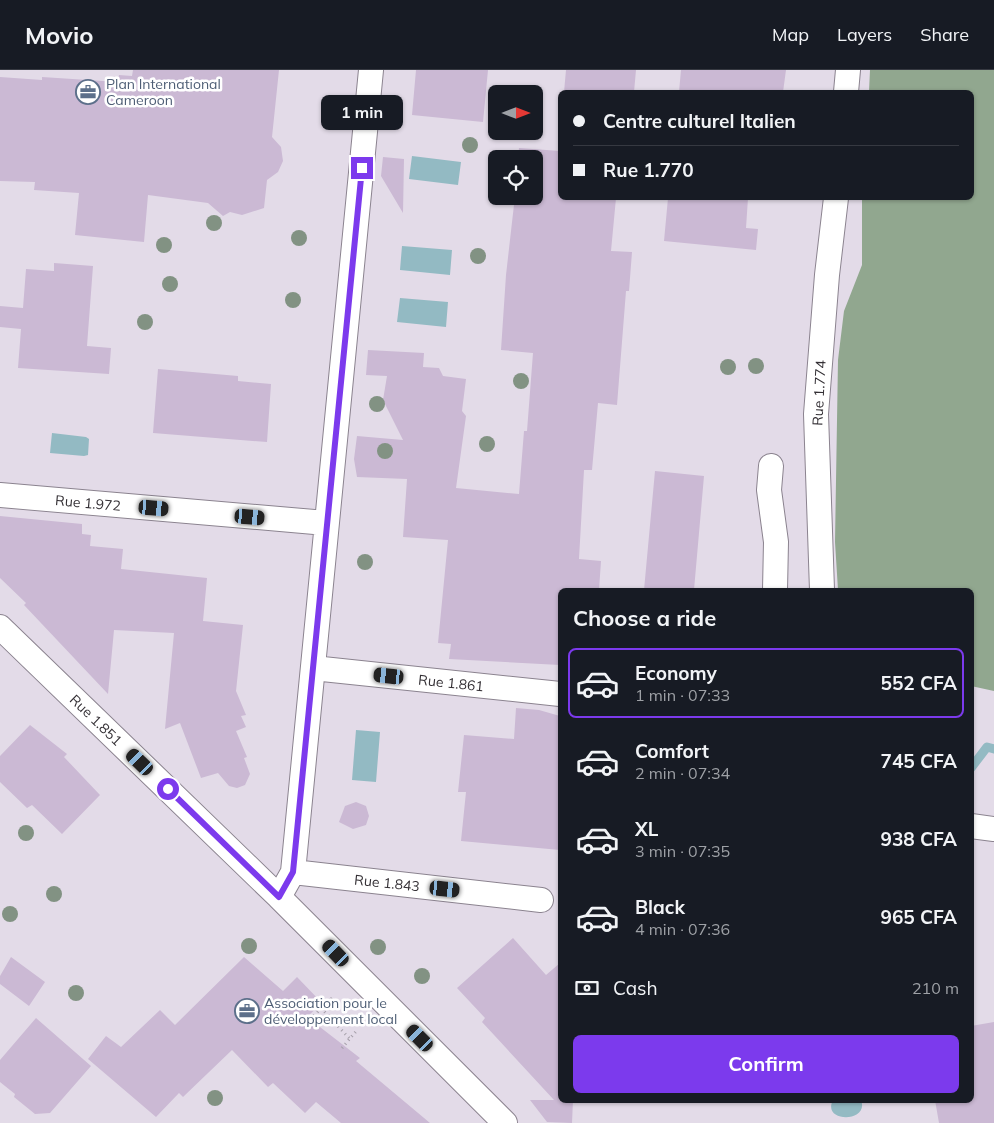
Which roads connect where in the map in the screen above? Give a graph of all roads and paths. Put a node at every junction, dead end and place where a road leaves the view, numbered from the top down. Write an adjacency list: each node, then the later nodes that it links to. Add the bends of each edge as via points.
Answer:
1 (371, 70): 7 (street)
2 (848, 70): 3 (street)
3 (846, 90)
4 (836, 200): 9 (street, Rue 1.774, via 816,414)
5 (771, 466): 8 (street)
6 (0, 495): 7 (street, Rue 1.972)
7 (326, 523): 11 (street)
8 (775, 588)
9 (822, 588)
10 (0, 627): 16 (street, Rue 1.851)
11 (313, 668): 12 (street, Rue 1.861); 15 (street)
12 (558, 694)
13 (974, 826): 14 (street)
14 (994, 829)
15 (293, 872): 16 (street); 17 (street, Rue 1.843)
16 (279, 897): 24 (street, Rue 1.851)
17 (540, 900)
18 (332, 998): 19 (path)
19 (321, 1008): 20 (path); 22 (path)
20 (314, 1016)
21 (358, 1029): 22 (path)
22 (350, 1039): 23 (path)
23 (342, 1048)
24 (505, 1123)

